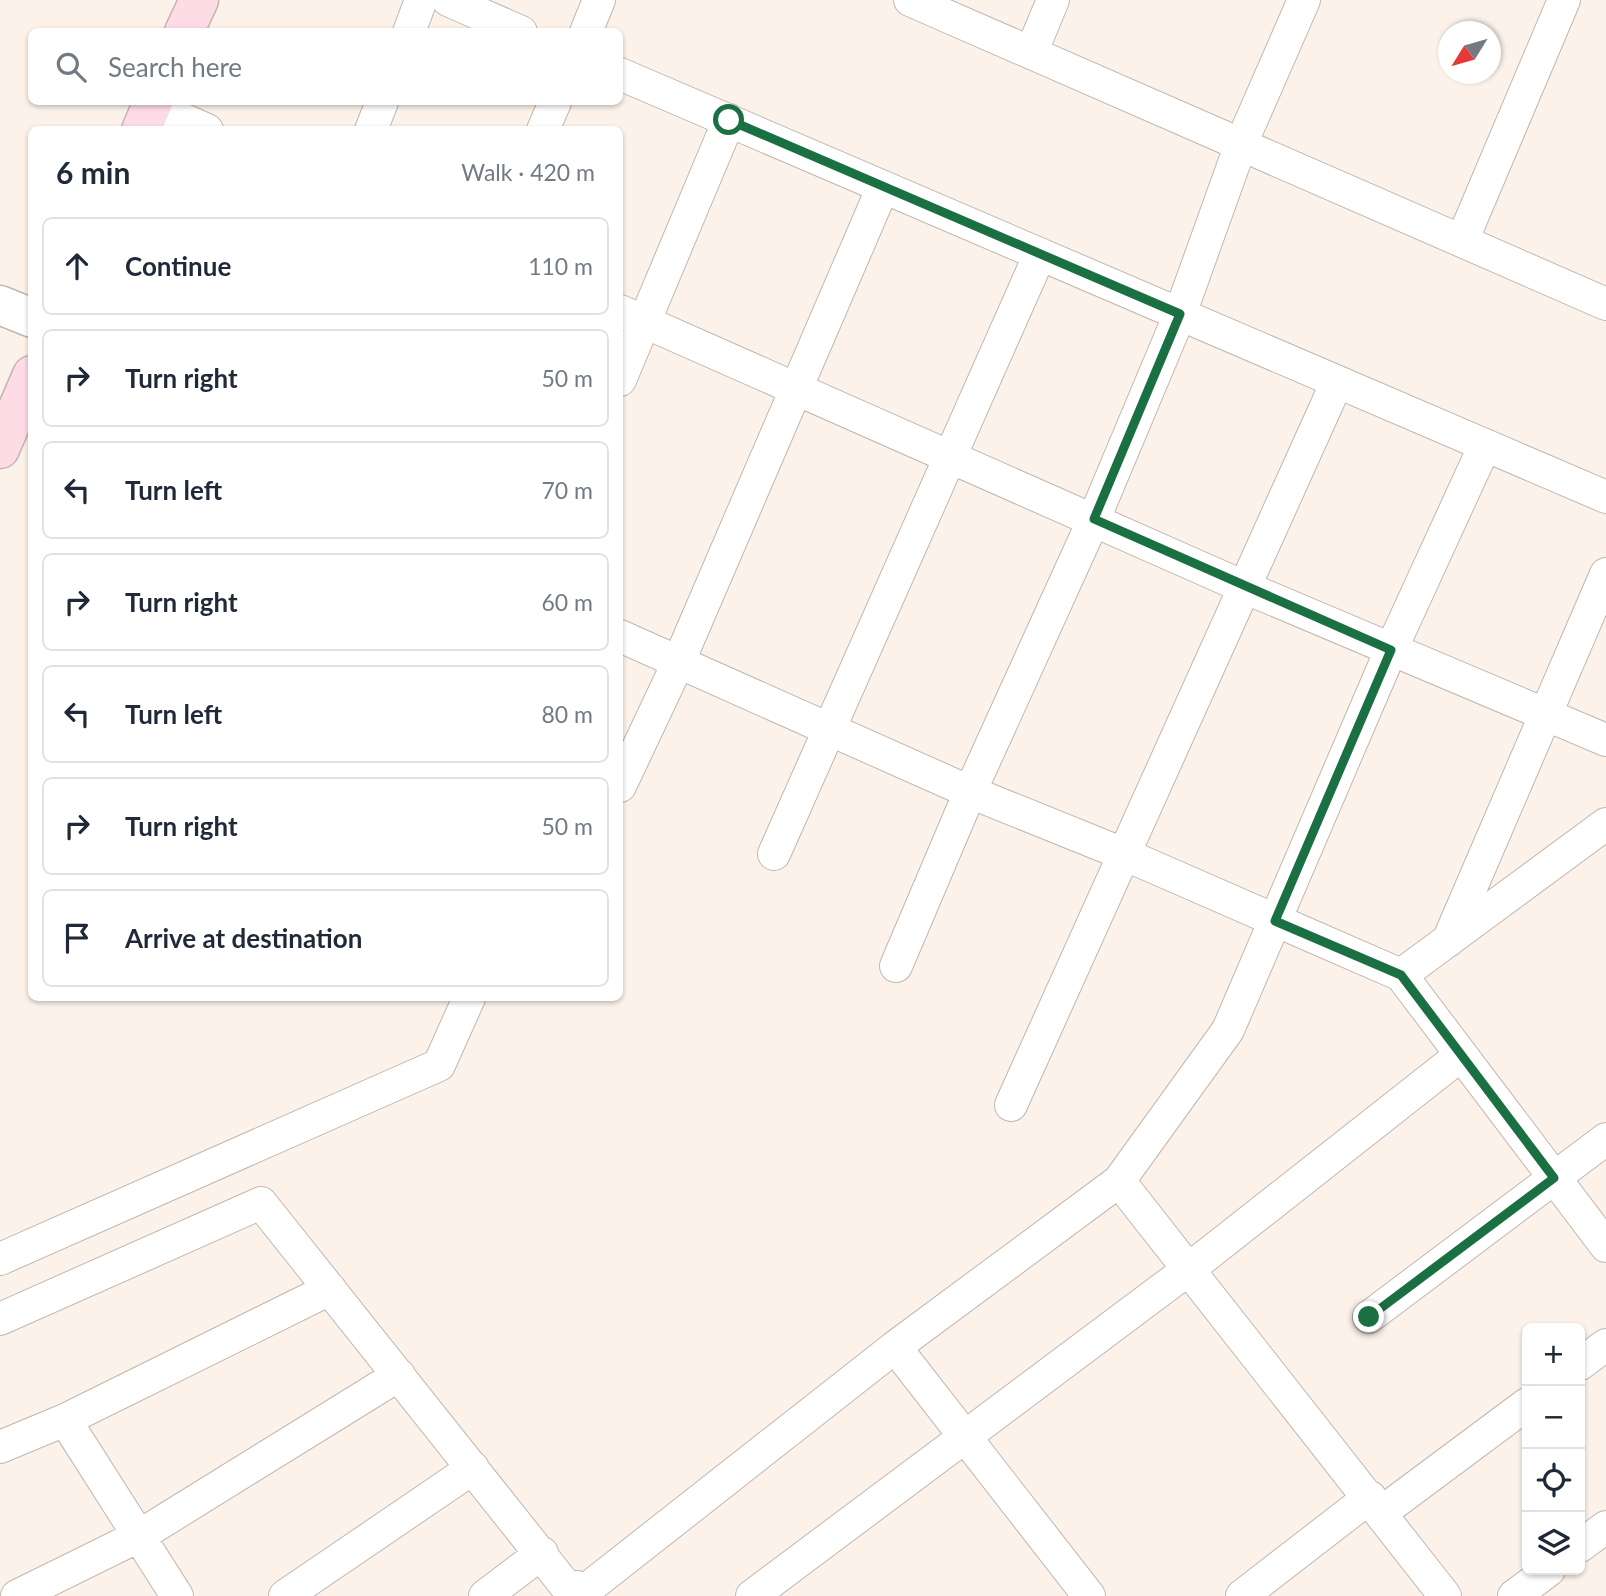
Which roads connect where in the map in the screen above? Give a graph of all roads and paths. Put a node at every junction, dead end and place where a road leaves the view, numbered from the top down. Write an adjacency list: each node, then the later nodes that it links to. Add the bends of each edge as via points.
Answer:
1 (199, 0): 9 (main road)
2 (421, 0): 10 (street)
3 (448, 0): 11 (street)
4 (599, 0): 12 (street)
5 (910, 0): 13 (street)
6 (1054, 0): 13 (street)
7 (1304, 0): 22 (street)
8 (1564, 0): 24 (street)
9 (186, 28)
10 (410, 28)
11 (512, 28)
12 (588, 28)
13 (1031, 53): 22 (street)
14 (623, 75): 18 (street)
15 (381, 105): 20 (street)
16 (554, 105): 21 (street)
17 (148, 112): 19 (street)
18 (729, 120): 23 (street); 30 (street)
19 (194, 126)
20 (373, 126)
21 (545, 126)
22 (1241, 144): 24 (street); 28 (street)
23 (883, 187): 25 (street); 34 (street)
24 (1462, 241): 26 (street)
25 (1041, 254): 28 (street); 37 (street)
26 (1606, 304)
27 (0, 305): 29 (street)
28 (1180, 314): 32 (street); 39 (street)
29 (28, 316)
30 (632, 316): 31 (street); 34 (street)
31 (623, 364)
32 (1337, 382): 35 (street); 41 (street)
33 (28, 386): 36 (main road)
34 (796, 388): 37 (street); 44 (street)
35 (1485, 445): 38 (street); 43 (street)
36 (0, 449)
37 (951, 456): 39 (street); 46 (street)
38 (1606, 497)
39 (1094, 519): 41 (street); 49 (street)
40 (1606, 574): 45 (street)
41 (1244, 587): 43 (street); 52 (street)
42 (623, 637): 44 (street)
43 (1391, 650): 45 (street); 53 (street)
44 (678, 662): 46 (street); 48 (street)
45 (1545, 714): 47 (street); 54 (street)
46 (830, 728): 49 (street); 51 (street)
47 (1606, 740)
48 (623, 780)
49 (970, 792): 52 (street); 55 (street)
50 (1606, 824): 54 (street)
51 (774, 854)
52 (1126, 855): 53 (street); 59 (street)
53 (1275, 921): 56 (street); 62 (street, via 1228,1030)
54 (1448, 941): 56 (street)
55 (896, 966)
56 (1401, 975): 58 (street)
57 (468, 1001): 64 (street, via 439,1065)
58 (1461, 1055): 61 (street); 65 (street)
59 (1011, 1105)
60 (1606, 1139): 61 (street)
61 (1554, 1178): 63 (street); 67 (street)
62 (1119, 1181): 65 (street); 70 (street)
63 (1606, 1246)
64 (0, 1259)
65 (1188, 1269): 75 (street); 78 (street)
66 (330, 1289): 68 (street, via 261,1203); 72 (street); 74 (street)
67 (1369, 1317)
68 (0, 1319)
69 (1606, 1345): 71 (street)
70 (895, 1347): 75 (street); 82 (street, via 587,1589 565,1585)
71 (1585, 1360)
72 (399, 1375): 77 (street); 80 (street)
73 (1522, 1407): 78 (street)
74 (65, 1420): 76 (street); 80 (street)
75 (965, 1437): 88 (street); 89 (street)
76 (0, 1447)
77 (473, 1468): 82 (street); 86 (street)
78 (1376, 1505): 90 (street); 91 (street)
79 (1606, 1527): 81 (street)
80 (139, 1536): 84 (street); 85 (street)
81 (1585, 1542)
82 (542, 1553): 87 (street)
83 (1542, 1575): 92 (street)
84 (18, 1596)
85 (177, 1596)
86 (285, 1596)
87 (485, 1596)
88 (752, 1596)
89 (1089, 1596)
90 (1242, 1596)
91 (1445, 1596)
92 (1514, 1596)

